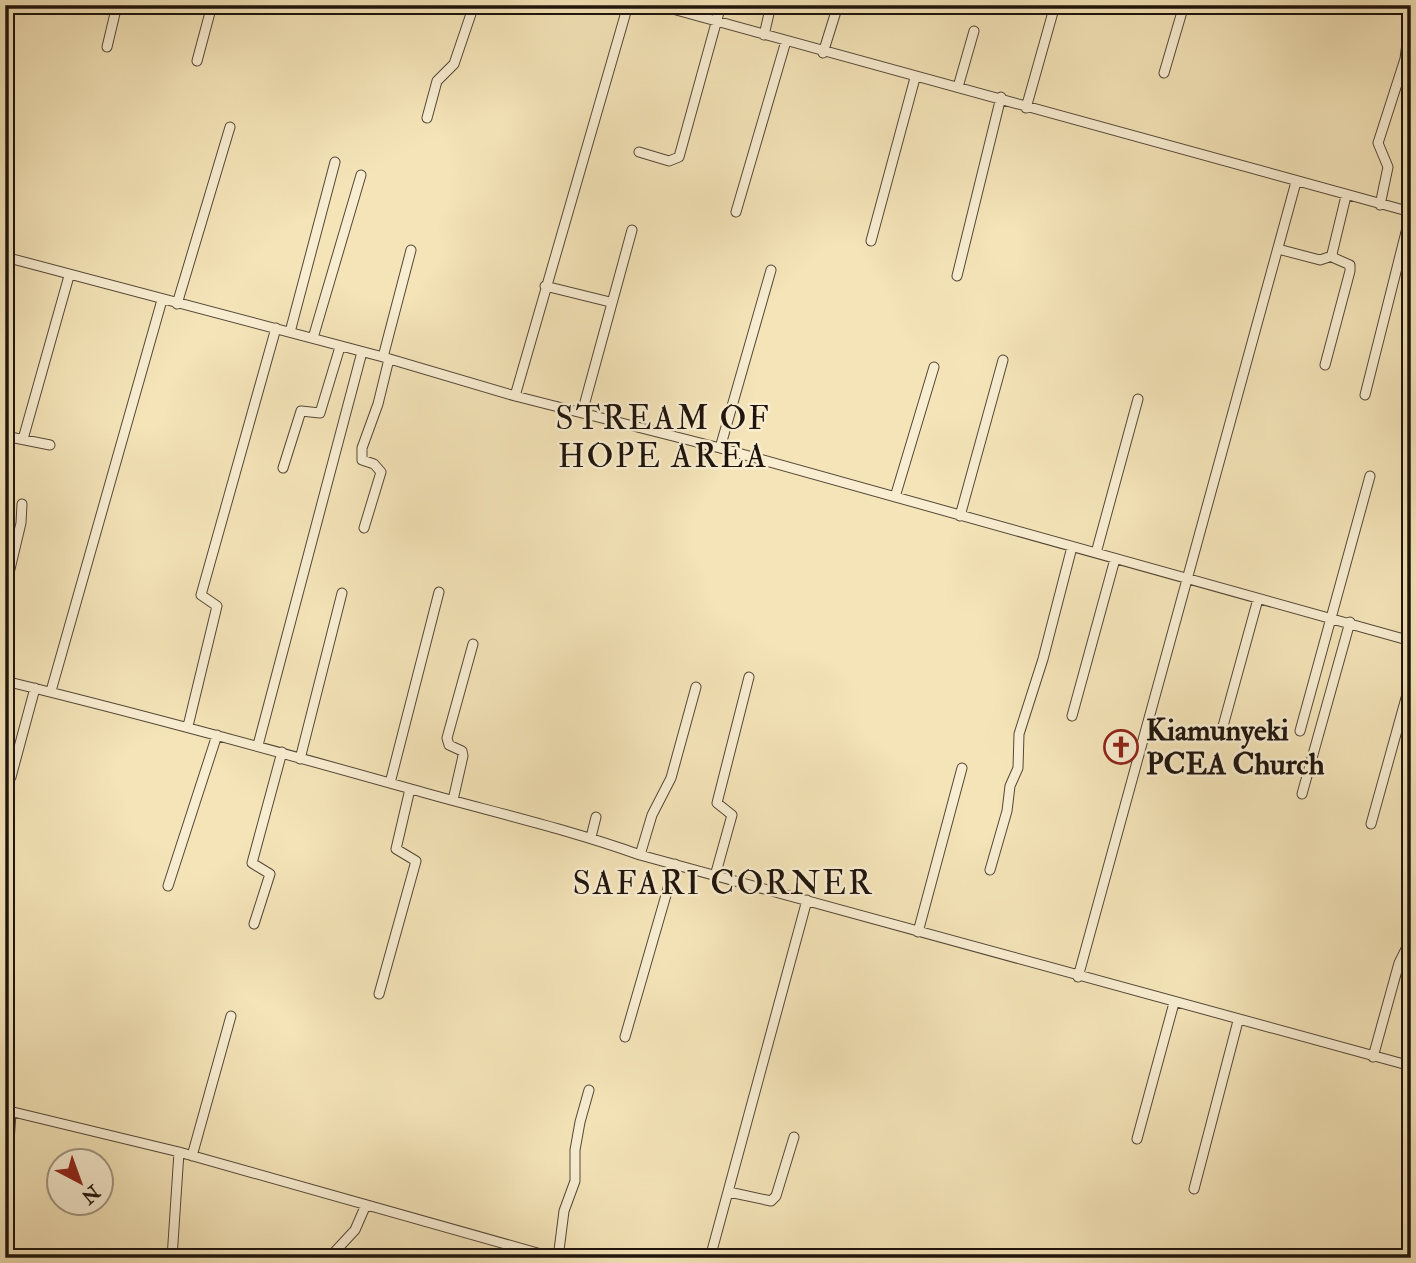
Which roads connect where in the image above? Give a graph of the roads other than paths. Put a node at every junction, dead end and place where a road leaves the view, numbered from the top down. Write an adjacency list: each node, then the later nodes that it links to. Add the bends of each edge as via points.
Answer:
1 (117, 5): 16 (street)
2 (212, 5): 18 (street)
3 (474, 5): 24 (street, via 457,59 437,81)
4 (628, 5): 43 (street)
5 (658, 5): 12 (street)
6 (721, 5): 12 (street)
7 (771, 5): 14 (street)
8 (838, 5): 17 (street)
9 (1055, 5): 23 (street)
10 (1184, 5): 19 (street)
11 (1411, 12): 31 (street, via 1405,59 1378,143 1388,167)
12 (716, 22): 14 (street); 26 (street, via 679,157 669,161)
13 (974, 31): 21 (street)
14 (764, 35): 15 (street)
15 (786, 41): 17 (street); 32 (street)
16 (107, 47)
17 (823, 52): 20 (street)
18 (197, 61)
19 (1164, 73)
20 (915, 78): 21 (street); 35 (street)
21 (958, 87): 22 (street)
22 (1001, 97): 23 (street); 42 (street)
23 (1026, 108): 29 (street)
24 (426, 118)
25 (230, 127): 46 (street)
26 (639, 152)
27 (335, 162): 48 (street)
28 (360, 176): 49 (street)
29 (1296, 182): 30 (street); 36 (street)
30 (1346, 196): 31 (street); 38 (street)
31 (1380, 205): 33 (street)
32 (736, 212)
33 (1411, 212): 56 (street)
34 (632, 230): 45 (street)
35 (872, 240)
36 (1278, 249): 38 (street, via 1320,260); 73 (street)
37 (411, 250): 52 (street)
38 (1332, 256): 54 (street, via 1350,265)
39 (5, 257): 41 (street)
40 (771, 270): 63 (street)
41 (69, 276): 44 (street); 61 (street)
42 (957, 276)
43 (545, 286): 45 (street); 57 (street)
44 (162, 300): 46 (street); 87 (street)
45 (610, 302): 59 (street)
46 (177, 304): 47 (street)
47 (276, 328): 48 (street); 89 (street, via 201,596 217,606)
48 (290, 332): 49 (street)
49 (313, 338): 50 (street)
50 (340, 347): 51 (street); 64 (street, via 320,413 300,411)
51 (362, 352): 52 (street); 93 (street)
52 (386, 358): 57 (street); 69 (street, via 378,404 362,448 362,460 381,472)
53 (1003, 360): 68 (street)
54 (1325, 365)
55 (934, 367): 66 (street)
56 (1365, 395)
57 (515, 396): 59 (street)
58 (1138, 399): 71 (street)
59 (582, 413): 63 (street)
60 (5, 436): 61 (street)
61 (23, 439): 62 (street)
62 (50, 445)
63 (720, 449): 66 (street)
64 (283, 468)
65 (1370, 476): 78 (street)
66 (895, 497): 68 (street)
67 (22, 504): 74 (street)
68 (960, 516): 70 (street)
69 (363, 528)
70 (1072, 547): 71 (street); 107 (street, via 1019,734 1018,768)
71 (1096, 553): 72 (street)
72 (1115, 559): 73 (street); 88 (street)
73 (1188, 579): 77 (street); 114 (street)
74 (5, 590)
75 (439, 592): 98 (street)
76 (342, 593): 95 (street)
77 (1258, 599): 78 (street); 92 (street)
78 (1330, 618): 79 (street); 90 (street)
79 (1350, 622): 80 (street); 100 (street)
80 (1411, 640)
81 (473, 644): 101 (street, via 447,738 463,756)
82 (749, 677): 108 (street, via 717,803 732,815)
83 (1411, 680): 103 (street)
84 (5, 681): 86 (street)
85 (696, 687): 105 (street, via 671,778 652,815)
86 (35, 688): 87 (street); 97 (street)
87 (51, 691): 89 (street)
88 (1072, 716)
89 (188, 726): 91 (street)
90 (1300, 731)
91 (216, 735): 93 (street); 109 (street)
92 (1220, 737)
93 (258, 745): 94 (street)
94 (282, 752): 95 (street); 111 (street, via 252,863 270,874)
95 (300, 758): 98 (street)
96 (962, 768): 112 (street)
97 (10, 777)
98 (390, 783): 99 (street)
99 (410, 789): 101 (street); 115 (street, via 396,849 416,861)
100 (1303, 794)
101 (453, 800): 104 (street)
102 (596, 817): 104 (street)
103 (1371, 824)
104 (591, 837): 105 (street)
105 (640, 855): 106 (street)
106 (675, 864): 108 (street); 119 (street)
107 (990, 870)
108 (715, 876): 110 (street)
109 (168, 886)
110 (807, 900): 112 (street); 129 (street)
111 (254, 924)
112 (918, 932): 114 (street)
113 (1407, 947): 120 (street)
114 (1078, 977): 116 (street)
115 (379, 994)
116 (1174, 1003): 118 (street); 125 (street)
117 (231, 1016): 127 (street)
118 (1238, 1021): 120 (street); 128 (street)
119 (625, 1037)
120 (1373, 1057): 121 (street)
121 (1411, 1066)
122 (589, 1090): 134 (street, via 575,1150 575,1181)
123 (8, 1111): 126 (street); 130 (street)
124 (794, 1137): 129 (street, via 771,1201)
125 (1137, 1139)
126 (179, 1152): 127 (street); 132 (street)
127 (192, 1156): 131 (street)
128 (1194, 1189)
129 (729, 1192): 135 (street)
130 (5, 1203)
131 (365, 1207): 133 (street, via 355,1230); 134 (street)
132 (173, 1258)
133 (329, 1258)
134 (556, 1258)
135 (710, 1258)

